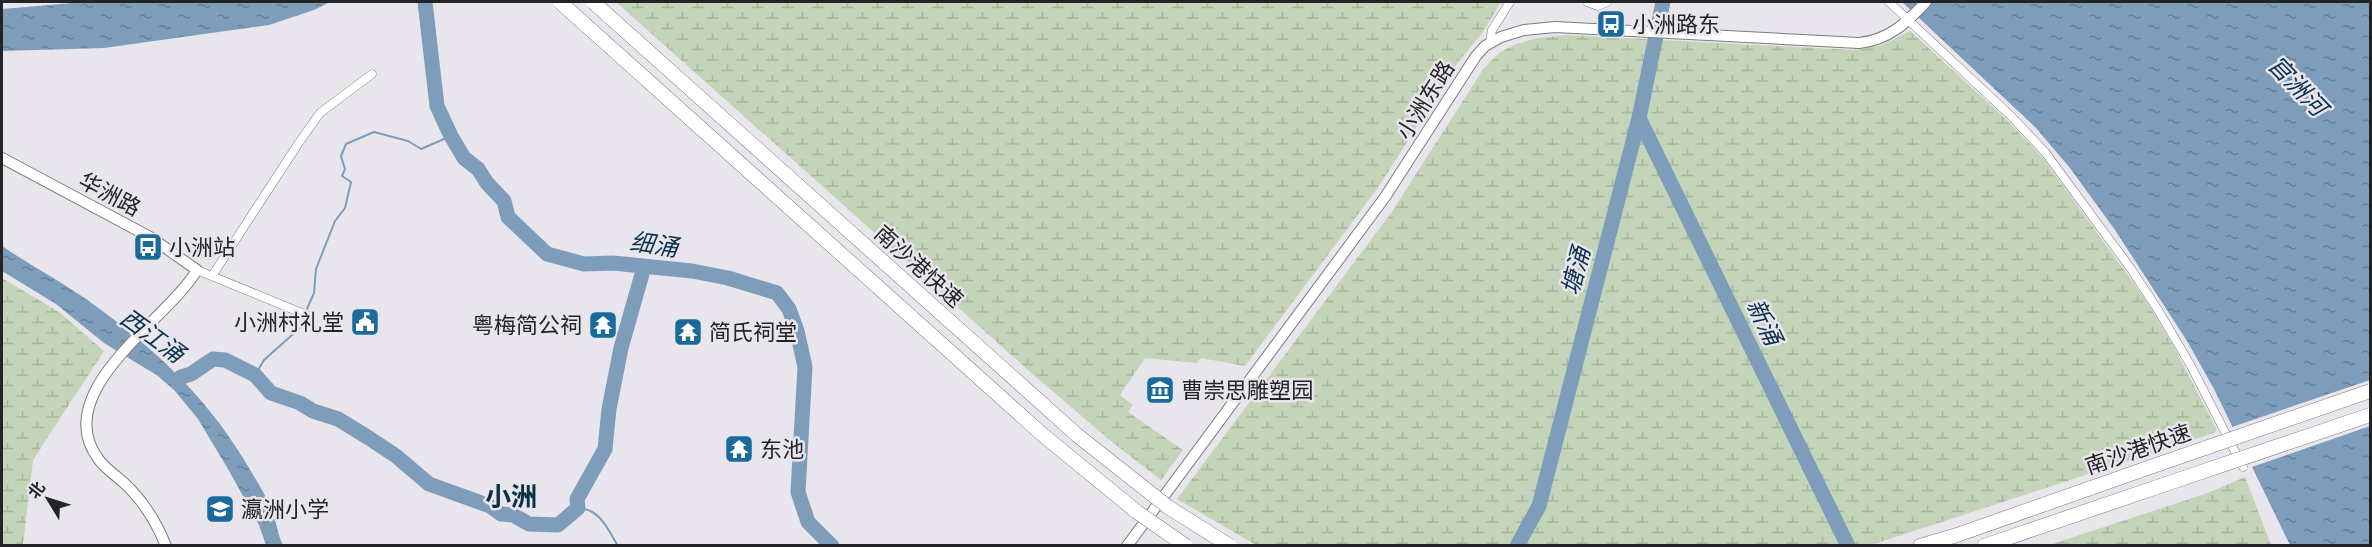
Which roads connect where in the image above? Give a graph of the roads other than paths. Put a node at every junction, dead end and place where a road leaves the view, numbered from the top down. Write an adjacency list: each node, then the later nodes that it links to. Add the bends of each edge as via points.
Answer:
1 (560, 2): 20 (highway, 南沙港快速, bridge, via 1043,435 1112,493)
2 (593, 2): 21 (highway, 南沙港快速, bridge, via 1062,422 1137,484)
3 (1510, 2): 9 (street, via 1492,30)
4 (1587, 2): 5 (street, via 1598,6)
5 (1606, 2)
6 (1889, 2): 8 (street)
7 (1926, 2): 8 (main road, 小洲东路)
8 (1912, 17): 9 (main road, 小洲东路, via 1887,36 1859,43 1544,27); 17 (street, via 2045,152 2131,269 2191,366)
9 (1490, 43): 19 (main road, 小洲东路, via 1471,64 1385,197)
10 (372, 74): 13 (street, via 320,113)
11 (2, 158): 12 (main road, 华洲路, via 150,237)
12 (197, 270): 13 (street); 18 (main road, via 183,291 139,333 108,372 89,404 86,427 99,461 148,509)
13 (212, 276): 14 (street)
14 (309, 316)
15 (2370, 391): 22 (highway, 南沙港快速, bridge)
16 (2370, 415): 23 (highway, 南沙港快速, bridge)
17 (2242, 467)
18 (166, 546)
19 (1127, 546)
20 (1186, 546)
21 (1230, 546)
22 (1920, 546)
23 (1984, 546)

